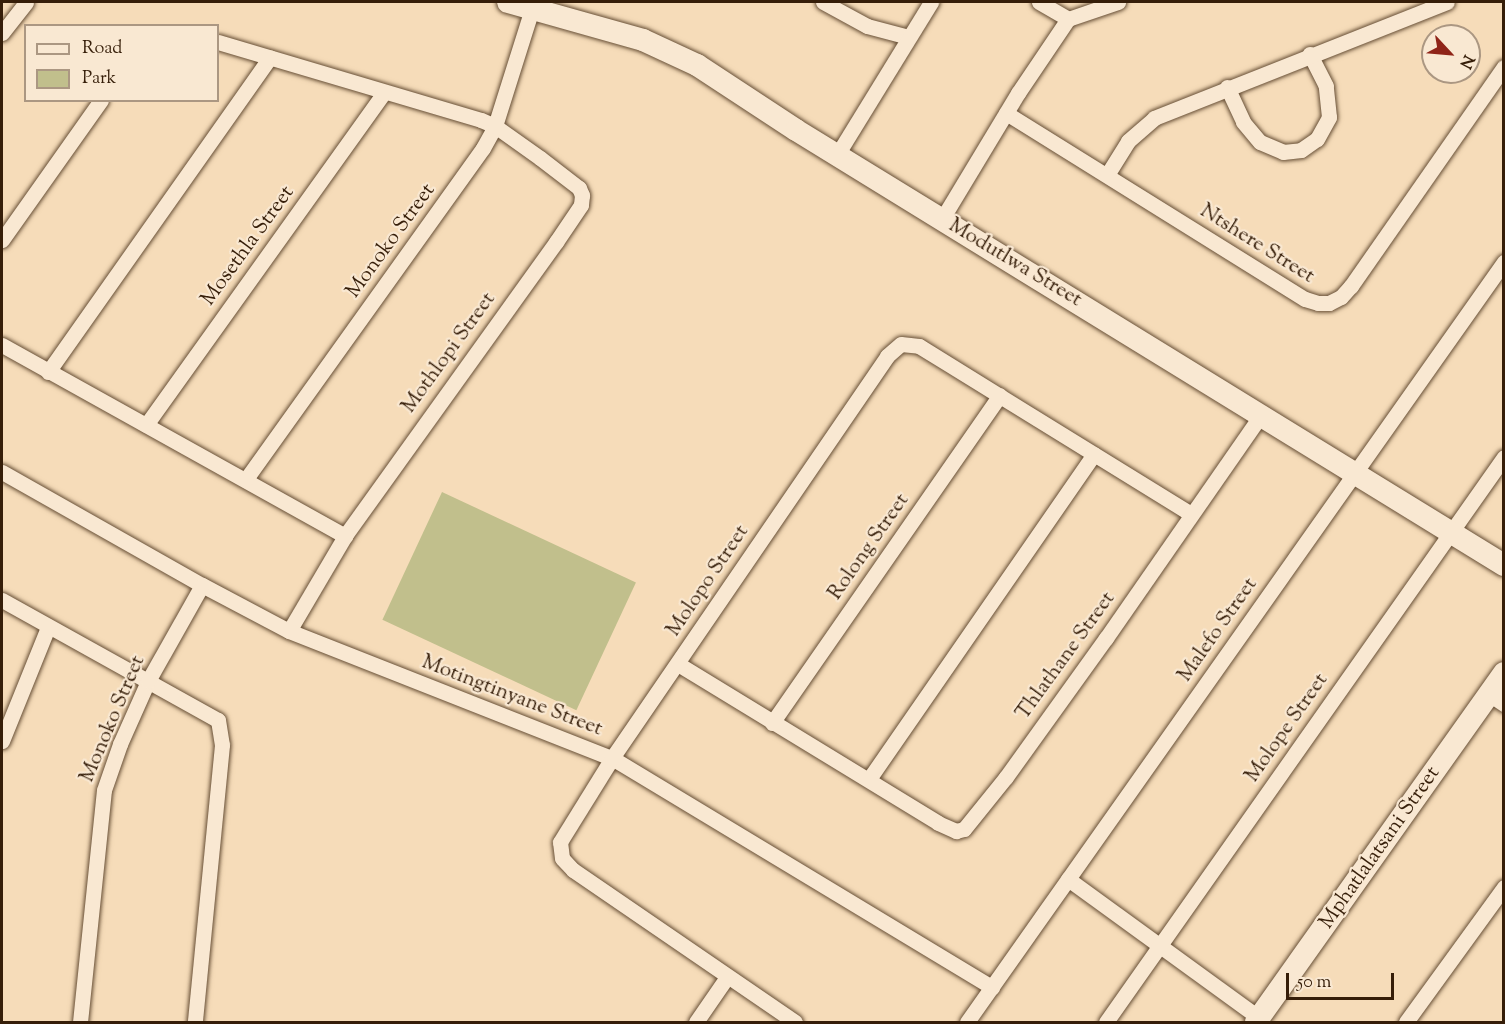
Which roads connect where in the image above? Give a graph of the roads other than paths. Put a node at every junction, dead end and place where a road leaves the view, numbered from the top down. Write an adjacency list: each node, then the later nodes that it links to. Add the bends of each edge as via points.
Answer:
1 (26, 2): 10 (street)
2 (508, 2): 8 (street, Modutlwa Street)
3 (823, 2): 11 (street, via 867,26)
4 (931, 2): 11 (street)
5 (1039, 2): 9 (street)
6 (1118, 2): 9 (street)
7 (1447, 2): 13 (street)
8 (532, 9): 20 (street, Monoko Street); 21 (street, Modutlwa Street, via 643,40 672,53 715,76)
9 (1068, 19): 19 (street)
10 (2, 33)
11 (909, 38): 21 (street)
12 (219, 42): 14 (street, Mothlopi Street)
13 (1310, 54): 16 (street); 16 (street, via 1326,86 1329,117 1317,139 1301,150 1284,152 1260,142 1243,122)
14 (270, 57): 17 (street, Mothlopi Street); 27 (street)
15 (1503, 67): 22 (street, Ntshere Street, via 1351,286 1329,303 1305,299)
16 (1227, 87): 22 (street, via 1148,122 1128,141)
17 (384, 93): 20 (street, Mothlopi Street); 30 (street, Mosethla Street)
18 (100, 102): 24 (street)
19 (1006, 113): 22 (street, Ntshere Street); 23 (street)
20 (495, 126): 35 (street, Monoko Street, via 461,181); 38 (street, Mothlopi Street, via 579,188 581,205)
21 (837, 155): 23 (street, Modutlwa Street)
22 (1107, 175)
23 (942, 219): 29 (street, Modutlwa Street)
24 (2, 240)
25 (1503, 262): 34 (street, Malefo Street)
26 (2, 345): 27 (street)
27 (48, 372): 30 (street)
28 (1000, 395): 31 (street); 44 (street, Molopo Street, via 919,346 906,343 896,347); 48 (street, Rolong Street)
29 (1261, 415): 34 (street, Modutlwa Street); 36 (street, Thlathane Street)
30 (146, 425): 35 (street)
31 (1094, 454): 36 (street); 51 (street)
32 (1503, 457): 37 (street, Molope Street)
33 (2, 472): 40 (street, Motingtinyane Street)
34 (1354, 473): 37 (street, Modutlwa Street); 52 (street, Malefo Street)
35 (246, 479): 38 (street)
36 (1191, 514): 51 (street, Thlathane Street, via 1106,638 966,827 956,831 944,826)
37 (1450, 532): 39 (street, Modutlwa Street); 54 (street, Molope Street)
38 (345, 536): 43 (street, Mothlopi Street)
39 (1503, 565)
40 (202, 585): 43 (street, Motingtinyane Street); 46 (street, Monoko Street)
41 (2, 600): 42 (street)
42 (48, 627): 46 (street); 49 (street)
43 (289, 630): 50 (street, Motingtinyane Street)
44 (678, 664): 48 (street); 50 (street, Molopo Street)
45 (1503, 673): 47 (street, Mphatlalatsani Street)
46 (148, 681): 58 (street, Monoko Street, via 120,744 101,802); 59 (street, via 215,717 222,735)
47 (1496, 699): 57 (street, Mphatlalatsani Street)
48 (772, 723): 51 (street)
49 (2, 741)
50 (612, 758): 55 (street, Molopo Street, via 566,829 560,854 573,870); 56 (street, Motingtinyane Street)
51 (869, 779)
52 (1068, 879): 54 (street); 56 (street, Malefo Street)
53 (1503, 887): 64 (street)
54 (1159, 946): 57 (street); 63 (street, Molope Street)
55 (727, 977): 60 (street); 61 (street)
56 (992, 987): 62 (street, Malefo Street)
57 (1258, 1020)
58 (81, 1023)
59 (195, 1023)
60 (696, 1023)
61 (795, 1023)
62 (967, 1023)
63 (1106, 1023)
64 (1406, 1023)

